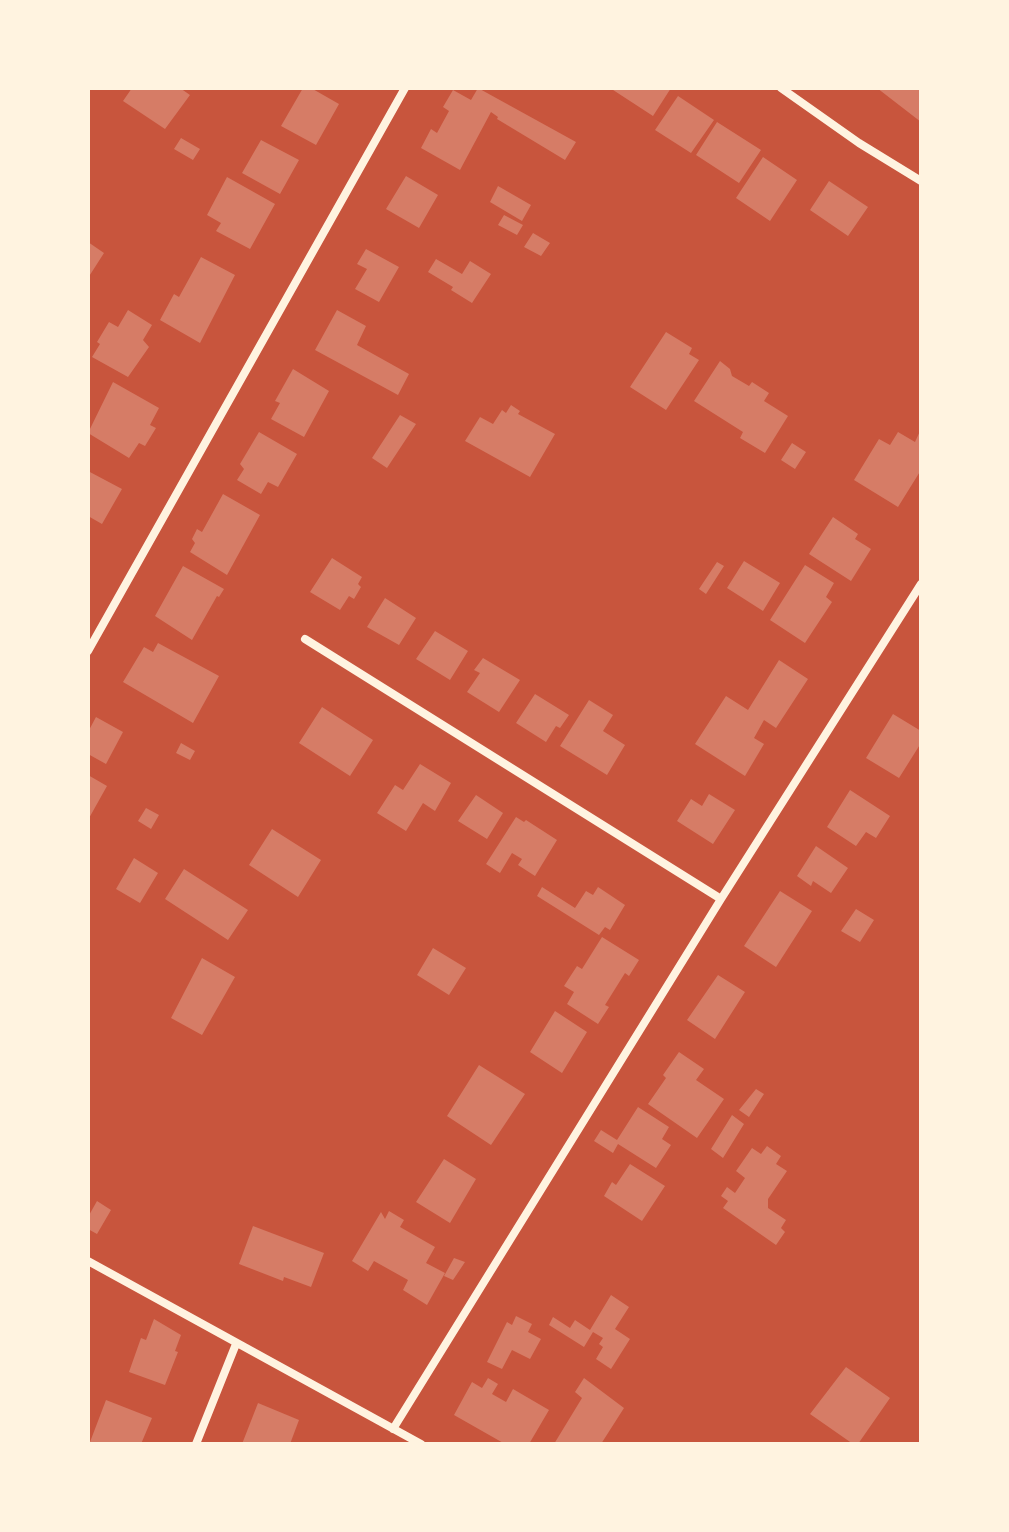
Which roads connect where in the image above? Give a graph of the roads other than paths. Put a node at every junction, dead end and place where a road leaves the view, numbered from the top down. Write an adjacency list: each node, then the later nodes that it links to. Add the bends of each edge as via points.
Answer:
1 (405, 88): 6 (street)
2 (781, 88): 3 (street)
3 (921, 181)
4 (921, 584): 7 (street)
5 (305, 639): 7 (street)
6 (88, 651)
7 (721, 899): 10 (street)
8 (88, 1261): 9 (street)
9 (236, 1344): 10 (street); 11 (street)
10 (393, 1429): 12 (street)
11 (196, 1444)
12 (421, 1444)

